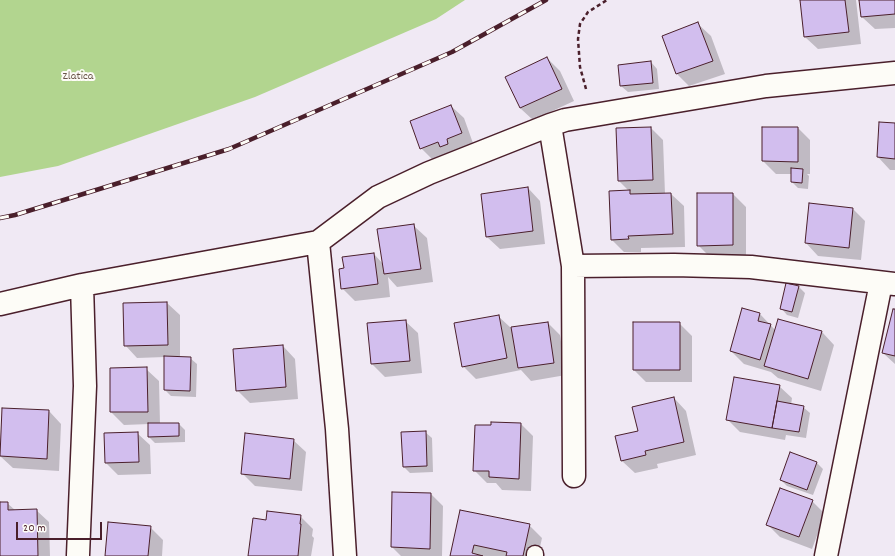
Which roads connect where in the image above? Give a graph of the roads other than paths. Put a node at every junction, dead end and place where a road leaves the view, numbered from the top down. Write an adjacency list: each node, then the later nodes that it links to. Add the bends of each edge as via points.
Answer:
1 (895, 73): 2 (street, via 766,86 565,120)
2 (550, 125): 3 (street, via 429,173 378,197); 4 (street)
3 (318, 242): 6 (street); 10 (street, via 338,429)
4 (573, 266): 5 (street, via 751,267); 8 (street)
5 (888, 284): 11 (street)
6 (82, 285): 7 (street); 9 (street, via 85,386)
7 (0, 304)
8 (574, 476)
9 (78, 555)
10 (345, 556)
11 (826, 556)

